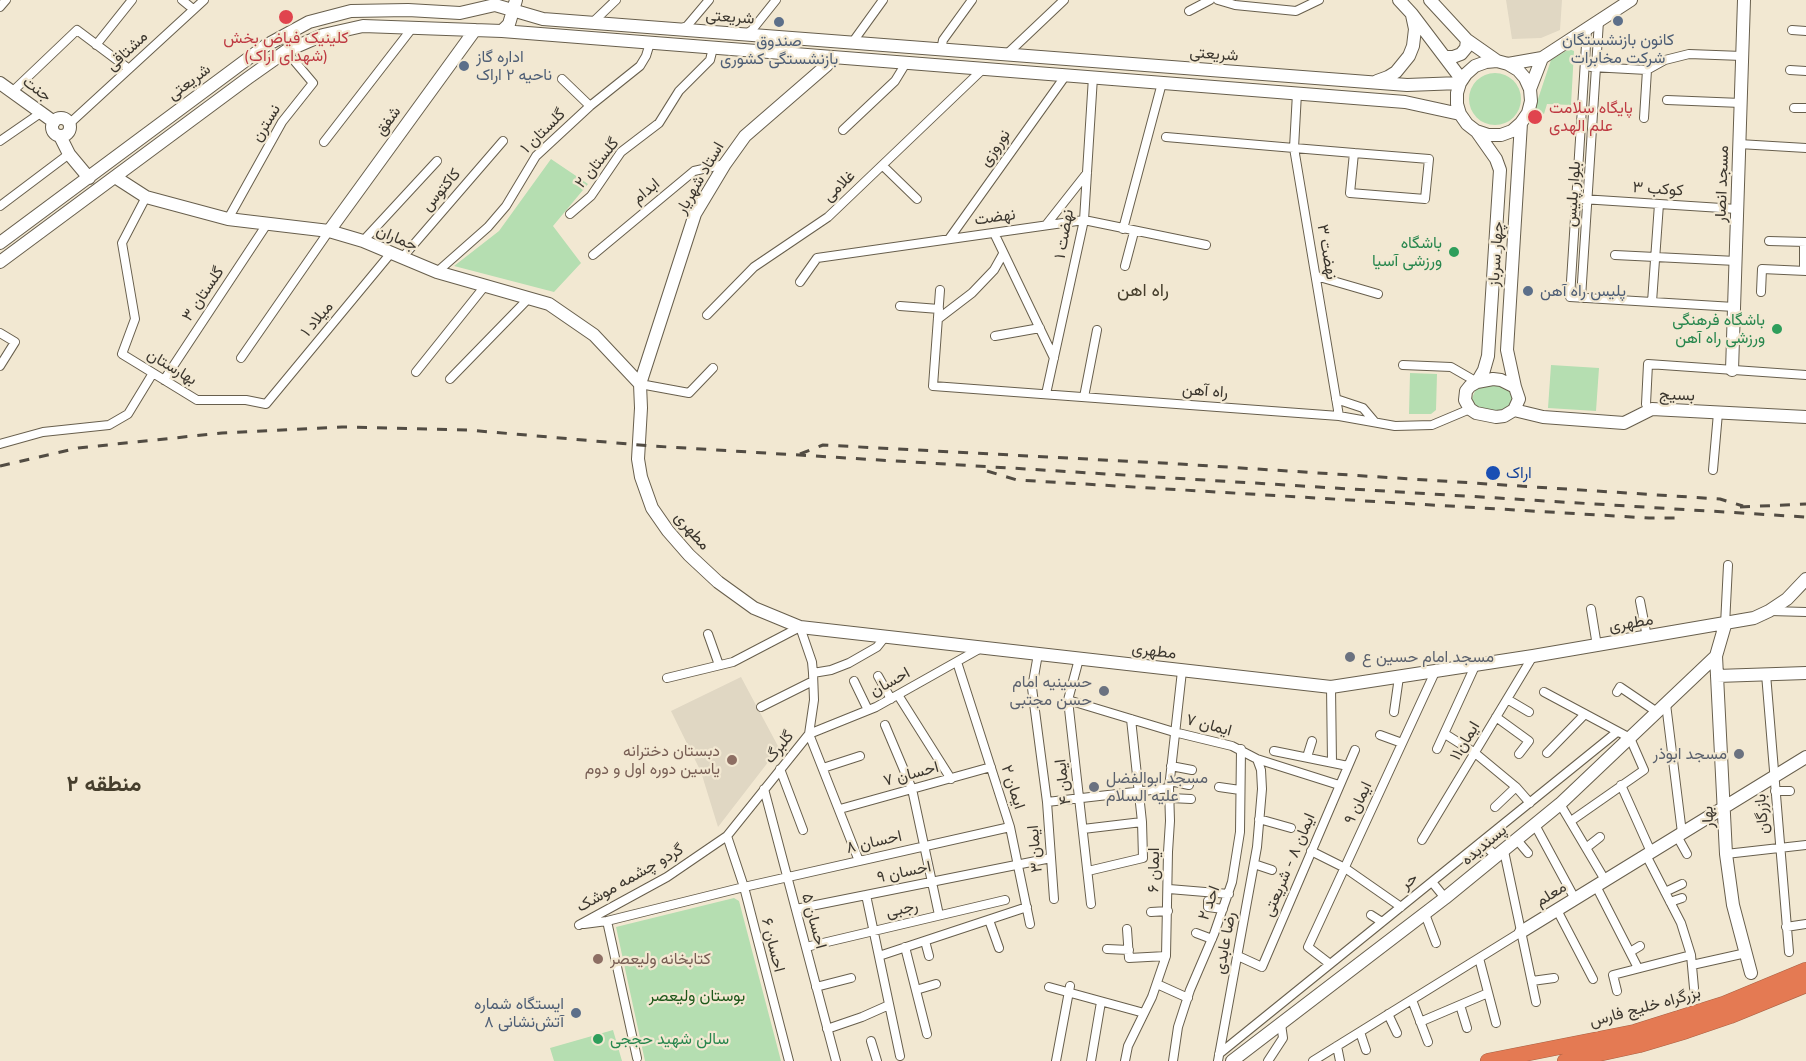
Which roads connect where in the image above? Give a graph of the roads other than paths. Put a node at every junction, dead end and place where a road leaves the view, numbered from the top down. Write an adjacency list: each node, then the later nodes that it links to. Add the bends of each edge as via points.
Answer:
1 (6, 0): 20 (street)
2 (132, 0): 39 (street)
3 (182, 0): 21 (street)
4 (204, 0): 21 (street, مشتاقی)
5 (616, 0): 26 (street)
6 (709, 0): 30 (street)
7 (776, 0): 35 (street)
8 (883, 0): 38 (street)
9 (972, 0): 41 (street, via 943,40)
10 (1064, 0): 43 (street)
11 (1210, 0): 22 (street)
12 (1218, 0): 13 (street, via 1296,11)
13 (1319, 0)
14 (1399, 0): 23 (street)
15 (1430, 0): 36 (street)
16 (1631, 0): 25 (street)
17 (1744, 0): 44 (street, مسجد انصار)
18 (484, 4): 19 (street, شریعتی); 97 (street, شریعتی, via 460,13 351,10 309,22 265,46)
19 (514, 5): 24 (street, شریعتی); 32 (street, via 509,24)
20 (0, 7)
21 (193, 9): 52 (street, مشتاقی)
22 (1189, 11)
23 (1412, 14): 46 (street); 63 (street, via 1415,29 1410,56 1388,77)
24 (543, 19): 26 (street, شریعتی); 34 (street, via 535,25)
25 (1599, 21): 28 (street); 51 (street, بلوار پلیس)
26 (592, 23): 30 (street, شریعتی)
27 (413, 27): 29 (street, شریعتی); 42 (street, شریعتی, via 353,27); 86 (street)
28 (1587, 29): 47 (street); 50 (street, بلوار پلیس)
29 (475, 30): 32 (street, شریعتی); 111 (street, شفق)
30 (679, 30): 35 (street, شریعتی)
31 (1792, 30): 33 (street)
32 (502, 31): 34 (street, شریعتی)
33 (1806, 31)
34 (540, 34): 37 (street, شریعتی)
35 (745, 34): 38 (street, شریعتی)
36 (1467, 40): 46 (street, via 1461,54); 49 (street)
37 (650, 43): 40 (street, شریعتی); 71 (street, گلستان ۱, via 640,66)
38 (852, 43): 41 (street, شریعتی)
39 (96, 45): 52 (street); 66 (street, via 76,30)
40 (713, 48): 45 (street, شریعتی); 105 (street, گلستان ۲, via 710,60 679,91 659,123 621,152 591,196)
41 (941, 50): 43 (street, شریعتی)
42 (286, 51): 96 (street, شریعتی); 106 (street, نسترن, via 313,83 282,122)
43 (1006, 55): 63 (street, شریعتی)
44 (1742, 56): 54 (street, via 1689,54); 70 (street, مسجد انصار)
45 (828, 57): 48 (street, شریعتی); 93 (street, استاد شهریار, via 827,65 746,136)
46 (1446, 57): 60 (street)
47 (1542, 58): 49 (street); 65 (street)
48 (906, 63): 53 (street, شریعتی); 80 (street, via 895,81)
49 (1503, 63): 60 (street, via 1475,66); 65 (street, via 1518,70)
50 (1584, 66): 51 (street); 100 (street, بلوار پلیس)
51 (1596, 68): 54 (street); 101 (street, بلوار پلیس)
52 (129, 69): 79 (street, مشتاقی)
53 (983, 69): 57 (street, شریعتی); 94 (street, غلامی)
54 (1647, 70): 76 (street)
55 (1790, 70): 56 (street)
56 (1806, 71)
57 (1066, 75): 58 (street, شریعتی); 114 (street, نوروزی)
58 (1093, 77): 62 (street, شریعتی); 95 (street, نهضت ۱)
59 (562, 79): 71 (street)
60 (1461, 82): 64 (street, شریعتی); 75 (street, via 1457,93)
61 (0, 83): 66 (street, جنت)
62 (1162, 83): 67 (street, شریعتی); 110 (street)
63 (1370, 83): 64 (street, شریعتی)
64 (1407, 85): 69 (street, via 1413,94)
65 (1530, 89): 78 (street, via 1531,101)
66 (13, 92): 74 (street, جنت)
67 (1297, 93): 69 (street, شریعتی); 88 (street, نهضت ۳)
68 (1667, 100): 70 (street)
69 (1405, 102): 75 (street, شریعتی)
70 (1741, 103): 87 (street, مسجد انصار)
71 (590, 106): 129 (street, گلستان ۱, via 536,156 506,206 488,226)
72 (1794, 108): 73 (street)
73 (1806, 108)
74 (42, 112): 77 (street, جنت); 84 (street)
75 (1460, 114): 81 (street)
76 (1644, 118)
77 (54, 122): 79 (street, via 62,118); 82 (street, via 53,132)
78 (1521, 123): 81 (street, via 1501,135); 160 (street, چهار سرباز, via 1507,350)
79 (69, 124): 82 (street, via 68,134)
80 (843, 130)
81 (1476, 131): 158 (street, چهار سرباز, via 1500,170 1488,356)
82 (60, 136): 91 (street)
83 (1166, 137): 88 (street)
84 (0, 141)
85 (503, 141): 121 (street, کاکتوس)
86 (324, 142)
87 (1739, 144): 89 (street); 104 (street, مسجد انصار)
88 (1294, 148): 90 (street); 130 (street, نهضت ۳)
89 (1806, 148)
90 (1354, 153): 90 (street, via 1350,193 1425,199 1429,159)
91 (69, 154): 97 (street); 103 (street)
92 (437, 161): 116 (street)
93 (725, 164): 122 (street, ابدام, via 694,171); 159 (street, استاد شهریار, via 695,214)
94 (883, 166): 99 (street); 142 (street, غلامی, via 828,217 754,267)
95 (1087, 172): 107 (street, نهضت ۱); 109 (street)
96 (115, 177): 98 (street, جماران); 126 (street, شریعتی)
97 (89, 178): 118 (street, شریعتی)
98 (146, 196): 106 (street, جماران); 154 (street, بهارستان, via 122,243 135,319 123,354)
99 (917, 198)
100 (1576, 199): 101 (street, کوکب ۳); 136 (street, بلوار پلیس, via 1570,297)
101 (1588, 200): 102 (street, کوکب ۳); 136 (street, بلوار پلیس)
102 (1659, 204): 104 (street, کوکب ۳); 124 (street)
103 (0, 206)
104 (1737, 209): 125 (street, مسجد انصار)
105 (570, 214)
106 (228, 219): 108 (street, جماران)
107 (1084, 220): 109 (street, نهضت); 110 (street, نهضت); 148 (street, نهضت ۱)
108 (267, 224): 111 (street, جماران); 157 (street, گلستان ۳)
109 (1046, 225): 113 (street, نهضت)
110 (1123, 229): 112 (street, نهضت)
111 (328, 231): 116 (street, جماران); 147 (street)
112 (1134, 232): 119 (street, نهضت); 127 (street)
113 (994, 233): 114 (street, نهضت); 120 (street)
114 (949, 239): 131 (street, نهضت, via 818,258)
115 (1769, 240): 117 (street)
116 (363, 241): 121 (street, جماران)
117 (1805, 242): 128 (street)
118 (0, 243)
119 (1206, 245)
120 (1003, 254): 141 (street, via 972,293); 143 (street)
121 (397, 255): 129 (street, جماران); 164 (street, میلاد ۱)
122 (593, 255)
123 (1615, 255): 124 (street)
124 (1655, 258): 125 (street); 138 (street)
125 (1736, 261): 140 (street, مسجد انصار)
126 (0, 262)
127 (1125, 266)
128 (1805, 271): 134 (street, via 1762,269)
129 (437, 272): 132 (street, جماران)
130 (1316, 276): 135 (street); 163 (street, نهضت ۳)
131 (800, 282)
132 (484, 287): 137 (street, جماران); 153 (street)
133 (940, 290): 141 (street)
134 (1761, 292)
135 (1378, 294)
136 (1581, 298): 138 (street)
137 (528, 299): 156 (street); 159 (street, جماران, via 549,304 594,335)
138 (1652, 302): 140 (street)
139 (900, 306): 141 (street)
140 (1734, 307): 152 (street, مسجد انصار)
141 (939, 314): 161 (street, راه آهن, via 933,386)
142 (707, 315)
143 (1040, 328): 146 (street); 148 (street)
144 (1096, 330): 162 (street)
145 (0, 333): 150 (street, via 15,342)
146 (995, 336)
147 (241, 358)
148 (1054, 358): 161 (street, نهضت ۱)
149 (1403, 365): 158 (street, via 1451,367)
150 (0, 366)
151 (713, 368): 159 (street, via 689,393)
152 (1732, 370): 155 (street); 165 (street, via 1648,364)
153 (416, 372)
154 (153, 374): 157 (street, بهارستان); 172 (street, via 128,414 109,425)
155 (1806, 375)
156 (450, 379)
157 (164, 380): 164 (street, بهارستان, via 197,400)
158 (1477, 382): 160 (street, via 1501,380); 166 (street, via 1466,394)
159 (640, 384): 181 (street, مطهری, via 638,459 652,508 689,555 718,582 754,608)
160 (1515, 387): 167 (street, via 1520,399)
161 (1046, 394): 162 (street, راه آهن)
162 (1084, 397): 169 (street, راه آهن)
163 (1336, 399): 169 (street, نهضت ۳); 171 (street, via 1362,408)
164 (266, 404)
165 (1646, 404)
166 (1470, 409): 167 (street, via 1492,418); 171 (street, راه آهن, via 1432,425 1395,426)
167 (1514, 410): 168 (street, بسیج, via 1543,417 1624,423 1652,409)
168 (1718, 413): 170 (street, بسیج); 173 (street)
169 (1339, 416): 171 (street, راه آهن)
170 (1806, 417)
171 (1374, 421)
172 (2, 441)
173 (1713, 470)
174 (1728, 565): 180 (street)
175 (1806, 579): 178 (street, مطهری)
176 (1640, 601): 184 (street)
177 (1591, 609): 185 (street)
178 (1769, 611): 179 (street); 180 (street, مطهری)
179 (1806, 612)
180 (1725, 625): 184 (street, مطهری); 189 (street, پسندیده)
181 (800, 627): 183 (street, مطهری); 192 (street, via 733,662); 200 (street, گلبرگ)
182 (708, 634): 192 (street)
183 (885, 637): 186 (street, مطهری); 200 (street, via 877,647 849,663)
184 (1647, 638): 185 (street, مطهری)
185 (1597, 646): 188 (street, مطهری)
186 (981, 647): 187 (street, مطهری); 191 (street, احسان)
187 (1038, 654): 190 (street, مطهری); 261 (street, ایمان ۳, via 1032,688)
188 (1533, 656): 193 (street, مطهری); 208 (street, ایمان۱۱)
189 (1716, 656): 199 (street, بهار); 211 (street, پسندیده)
190 (1079, 659): 194 (street, مطهری); 209 (street, ایمان ۴)
191 (957, 662): 207 (street, احسان); 241 (street, ایمان ۲)
192 (719, 665): 202 (street)
193 (1474, 666): 195 (street, مطهری); 222 (street)
194 (1182, 671): 204 (street, مطهری); 219 (street, ایمان ۶)
195 (1435, 672): 201 (street, مطهری); 226 (street, ایمان ۹)
196 (1806, 673): 197 (street)
197 (1766, 674): 199 (street); 245 (street, بازرگان)
198 (878, 676): 207 (street)
199 (1717, 676): 264 (street, بهار)
200 (813, 677): 210 (street); 221 (street, گلبرگ)
201 (1399, 677): 204 (street, مطهری); 213 (street)
202 (667, 678)
203 (854, 681): 212 (street)
204 (1331, 687): 238 (street)
205 (1544, 692): 215 (street)
206 (1617, 692): 211 (street, via 1620,687)
207 (894, 697): 212 (street, احسان); 246 (street)
208 (1507, 699): 214 (street); 216 (street, ایمان۱۱)
209 (1068, 700): 217 (street, ایمان ۷); 259 (street, ایمان ۴)
210 (761, 706)
211 (1661, 708): 224 (street, پسندیده); 275 (street)
212 (868, 711): 221 (street, احسان)
213 (1394, 712)
214 (1529, 712)
215 (1585, 714): 220 (street); 232 (street, via 1563,730)
216 (1496, 717): 231 (street, ایمان۱۱); 233 (street, via 1529,741)
217 (1131, 719): 219 (street, ایمان ۷); 258 (street)
218 (885, 724): 253 (street)
219 (1174, 732): 227 (street, ایمان ۷); 240 (street, ایمان ۶)
220 (1617, 732): 224 (street); 262 (street, حر)
221 (809, 734): 242 (street); 243 (street, گلبرگ)
222 (1445, 734): 228 (street); 231 (street)
223 (1380, 735): 226 (street)
224 (1630, 738): 249 (street, via 1644,770); 263 (street, پسندیده)
225 (1311, 741): 235 (street)
226 (1402, 743): 295 (street, ایمان ۹)
227 (1241, 749): 237 (street, ایمان ۷); 255 (street, احد ۲)
228 (1437, 749)
229 (1355, 750): 239 (street, ایمان ۸ - شریعتی)
230 (1274, 751): 235 (street)
231 (1475, 753): 251 (street); 278 (street, ایمان۱۱)
232 (1546, 753)
233 (1519, 754)
234 (860, 756): 242 (street)
235 (1307, 757): 238 (street)
236 (1806, 757): 245 (street, معلم)
237 (1257, 759): 248 (street, ایمان ۷); 267 (street, رضا عابدی, via 1262,770)
238 (1332, 762): 239 (street)
239 (1348, 765): 248 (street, ایمان ۸ - شریعتی)
240 (1172, 766): 244 (street); 254 (street, ایمان ۶)
241 (991, 767): 246 (street, احسان ۷); 271 (street, ایمان ۲)
242 (823, 768): 266 (street)
243 (780, 769): 252 (street, گلبرگ); 274 (street)
244 (1192, 770)
245 (1773, 776): 256 (street, بازرگان); 264 (street, معلم)
246 (951, 779): 253 (street, احسان ۷)
247 (1189, 785): 254 (street)
248 (1339, 785): 285 (street, ایمان ۸ - شریعتی)
249 (1621, 786): 268 (street); 288 (street)
250 (1219, 787): 255 (street)
251 (1516, 787): 262 (street); 265 (street)
252 (764, 789): 276 (street, گلبرگ); 298 (street, احسان ۵)
253 (912, 789): 266 (street, احسان ۷); 282 (street)
254 (1170, 789): 258 (street); 260 (street); 304 (street, ایمان ۶)
255 (1239, 790): 306 (street, احد ۲, via 1240,832)
256 (1775, 791): 257 (street); 284 (street, بازرگان)
257 (1790, 791)
258 (1139, 792): 259 (street); 269 (street)
259 (1080, 798): 261 (street); 273 (street, ایمان ۴)
260 (1191, 799)
261 (1047, 802): 291 (street, ایمان ۳)
262 (1530, 803): 280 (street, حر)
263 (1560, 804): 268 (street); 270 (street, پسندیده)
264 (1724, 806): 275 (street, معلم); 290 (street, بهار)
265 (1495, 807)
266 (840, 809): 292 (street)
267 (1259, 819): 272 (street); 294 (street, رضا عابدی)
268 (1570, 821): 283 (street)
269 (1142, 822): 273 (street); 297 (street, via 1143,858)
270 (1535, 825): 279 (street, پسندیده); 311 (street)
271 (1010, 827): 282 (street, احسان ۸); 293 (street, ایمان ۲)
272 (1291, 828)
273 (1083, 829): 297 (street, ایمان ۴)
274 (802, 830)
275 (1680, 834): 288 (street, معلم); 289 (street)
276 (727, 836): 303 (street, احسان ۶); 331 (street, گردو چشمه موشک, via 667,878)
277 (1600, 837): 283 (street)
278 (1422, 840)
279 (1517, 840): 286 (street, پسندیده); 287 (street)
280 (1482, 842): 286 (street); 300 (street, حر)
281 (1806, 845): 284 (street)
282 (926, 846): 292 (street, احسان ۸); 299 (street)
283 (1586, 848): 301 (street)
284 (1780, 848): 290 (street); 332 (street, بازرگان)
285 (1311, 851): 295 (street); 353 (street, ایمان ۸ - شریعتی, via 1262,967)
286 (1500, 853): 308 (street, پسندیده); 335 (street)
287 (1528, 853)
288 (1649, 853): 301 (street, معلم); 305 (street)
289 (1687, 854)
290 (1726, 854): 348 (street, بهار, via 1733,905)
291 (1051, 858): 293 (street, احسان ۹); 310 (street, ایمان ۳)
292 (859, 861): 298 (street, احسان ۸)
293 (1019, 863): 299 (street, احسان ۹); 316 (street, ایمان ۲)
294 (1254, 864): 296 (street); 353 (street, رضا عابدی)
295 (1345, 868): 317 (street); 355 (street, ایمان ۹, via 1308,947)
296 (1272, 870)
297 (1088, 871): 315 (street, ایمان ۴)
298 (788, 878): 303 (street, احسان ۸); 318 (street, احسان ۵)
299 (932, 881): 307 (street, احسان ۹); 324 (street)
300 (1432, 882): 308 (street); 317 (street, حر)
301 (1601, 883): 311 (street, معلم); 346 (street)
302 (1682, 884): 305 (street)
303 (744, 887): 327 (street, احسان ۸); 397 (street, احسان ۶)
304 (1169, 889): 306 (street); 320 (street, ایمان ۶)
305 (1665, 892): 314 (street)
306 (1229, 894): 319 (street, احد ۲)
307 (866, 895): 318 (street, احسان ۹); 334 (street)
308 (1445, 898): 323 (street, پسندیده)
309 (1682, 898): 314 (street)
310 (1054, 899)
311 (1575, 899): 321 (street, معلم)
312 (1005, 900): 324 (street, رجبی)
313 (1208, 901): 319 (street, via 1208,907)
314 (1670, 902): 349 (street)
315 (1091, 904)
316 (1027, 907): 326 (street); 329 (street, ایمان ۲)
317 (1401, 907): 328 (street, حر)
318 (796, 909): 341 (street, احسان ۵)
319 (1223, 909): 337 (street, احد ۲)
320 (1168, 910): 322 (street); 352 (street, ایمان ۶)
321 (1557, 910): 335 (street, معلم); 362 (street)
322 (1151, 912)
323 (1425, 914): 339 (street); 384 (street, پسندیده)
324 (939, 915): 334 (street, رجبی)
325 (1371, 915): 328 (street)
326 (989, 920): 338 (street); 343 (street)
327 (607, 921): 331 (street, احسان ۸); 396 (street)
328 (1382, 922): 355 (street, حر)
329 (1030, 924)
330 (1806, 924): 332 (street)
331 (579, 925)
332 (1786, 927): 347 (street, بازرگان)
333 (1127, 929): 345 (street)
334 (874, 931): 341 (street, رجبی); 350 (street)
335 (1521, 932): 354 (street, معلم); 363 (street)
336 (1196, 933): 337 (street)
337 (1212, 939): 374 (street, احد ۲)
338 (925, 941): 342 (street); 351 (street)
339 (1436, 943)
340 (1640, 946): 346 (street)
341 (806, 947): 367 (street, احسان ۵)
342 (905, 947): 350 (street); 370 (street)
343 (999, 948)
344 (1107, 949): 345 (street)
345 (1129, 950): 352 (street, via 1129,958)
346 (1630, 952): 357 (street)
347 (1789, 952)
348 (1746, 953): 356 (street); 359 (street, بهار)
349 (1691, 955): 356 (street); 357 (street)
350 (879, 956): 378 (street)
351 (929, 956)
352 (1166, 956): 365 (street, ایمان ۶)
353 (1238, 956): 395 (street, رضا عابدی)
354 (1479, 958): 373 (street); 375 (street, معلم)
355 (1330, 964): 395 (street, حر)
356 (1692, 965): 369 (street)
357 (1638, 968): 372 (street, via 1613,975)
358 (1806, 970): 408 (highway, بزرگراه خلیج فارس, via 1724,1004 1635,1032)
359 (1751, 973)
360 (851, 978): 367 (street)
361 (1554, 978): 363 (street)
362 (1593, 979)
363 (1532, 981): 377 (street)
364 (936, 984): 370 (street)
365 (1157, 984): 374 (street); 380 (street, ایمان ۶)
366 (1806, 985): 409 (highway, بزرگراه خلیج فارس, via 1686,1031)
367 (816, 987): 386 (street, احسان ۵)
368 (1049, 987): 371 (street)
369 (1694, 988)
370 (916, 990): 389 (street)
371 (1070, 990): 376 (street); 400 (street)
372 (1617, 991)
373 (1488, 993): 379 (street); 383 (street)
374 (1188, 998): 403 (street, احد ۲, via 1178,1027)
375 (1412, 1000): 381 (street, معلم); 382 (street)
376 (1101, 1002): 380 (street); 401 (street)
377 (1536, 1002)
378 (889, 1005): 386 (street); 394 (street)
379 (1460, 1005): 382 (street); 385 (street)
380 (1144, 1013): 402 (street, ایمان ۶)
381 (1388, 1014): 387 (street, معلم); 388 (street)
382 (1420, 1022): 391 (street)
383 (1496, 1023)
384 (1281, 1024): 404 (street, پسندیده); 405 (street, via 1283,1038)
385 (1467, 1028)
386 (827, 1029): 398 (street, احسان ۵)
387 (1360, 1032): 392 (street, معلم); 393 (street)
388 (1397, 1033)
389 (927, 1034)
390 (871, 1041): 399 (street)
391 (1428, 1042)
392 (1337, 1046): 406 (street, معلم); 407 (street)
393 (1366, 1050)
394 (900, 1056)
395 (1218, 1057)
396 (637, 1058)
397 (789, 1061)
398 (836, 1061)
399 (877, 1061)
400 (1056, 1061)
401 (1091, 1061)
402 (1125, 1061)
403 (1173, 1061)
404 (1232, 1061)
405 (1269, 1061)
406 (1313, 1061)
407 (1340, 1061)
408 (1488, 1061)
409 (1565, 1061)

